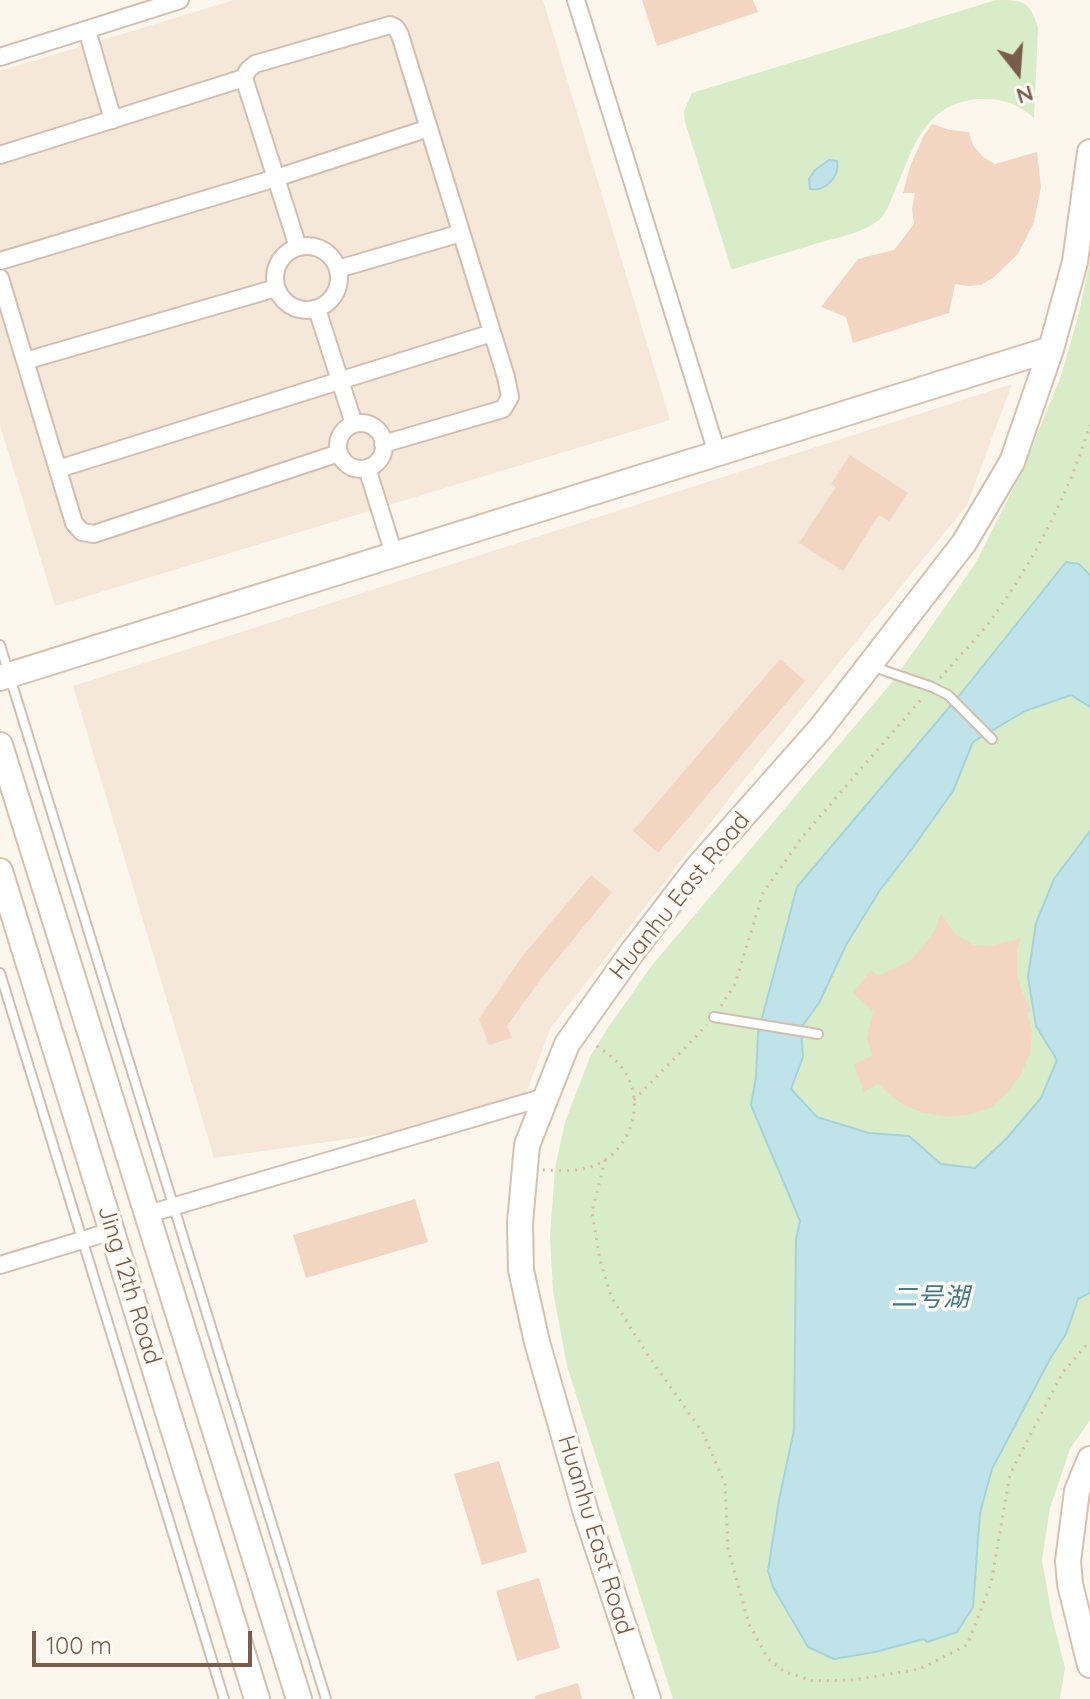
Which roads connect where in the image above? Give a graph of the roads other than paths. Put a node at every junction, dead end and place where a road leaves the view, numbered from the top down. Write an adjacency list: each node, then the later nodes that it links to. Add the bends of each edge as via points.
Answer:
1 (180, 0): 3 (street)
2 (576, 0): 25 (street)
3 (87, 30): 4 (street); 6 (street)
4 (0, 57)
5 (244, 78): 6 (street); 7 (street, via 255,64 390,25 400,35); 10 (street)
6 (113, 120): 9 (street)
7 (429, 128): 10 (street); 11 (street)
8 (1090, 152): 19 (street, Huanhu East Road, via 1075,262)
9 (0, 155)
10 (276, 178): 12 (street); 13 (street)
11 (461, 233): 14 (street); 18 (street)
12 (298, 247): 14 (street, via 323,250); 16 (street, via 278,263)
13 (0, 261)
14 (338, 269): 17 (street, via 336,293)
15 (0, 278): 20 (street)
16 (276, 288): 17 (street, via 292,307); 20 (street)
17 (317, 309): 21 (street)
18 (492, 333): 21 (street); 23 (street, via 510,397 503,409)
19 (1051, 349): 25 (street); 30 (street, Huanhu East Road, via 1012,462 964,543)
20 (25, 361): 27 (street)
21 (340, 382): 22 (street); 27 (street)
22 (354, 424): 23 (street, via 375,428); 24 (street, via 342,432)
23 (383, 444): 26 (street, via 379,460)
24 (339, 453): 26 (street, via 346,465); 27 (street, via 94,534 82,532 74,523)
25 (717, 453): 28 (street)
26 (367, 468): 28 (street)
27 (58, 469)
28 (394, 554): 31 (street)
29 (0, 645): 31 (lane)
30 (870, 665): 32 (lane, via 948,695); 38 (street, Huanhu East Road, via 633,951 567,1044)
31 (4, 677): 39 (lane)
32 (992, 739)
33 (0, 745): 40 (street)
34 (0, 871): 41 (street, Jing 12th Road)
35 (0, 973): 42 (lane)
36 (714, 1017): 37 (lane)
37 (818, 1034)
38 (545, 1097): 39 (street); 50 (street, Huanhu East Road, via 527,1145 521,1270 586,1513)
39 (173, 1206): 40 (street); 49 (lane)
40 (148, 1214): 48 (street)
41 (112, 1231): 42 (street); 47 (street, Jing 12th Road)
42 (81, 1240): 43 (street); 46 (lane)
43 (0, 1265)
44 (1090, 1459): 45 (street, via 1077,1491 1068,1561)
45 (1090, 1665)
46 (224, 1699)
47 (257, 1699)
48 (299, 1699)
49 (326, 1699)
50 (648, 1699)

